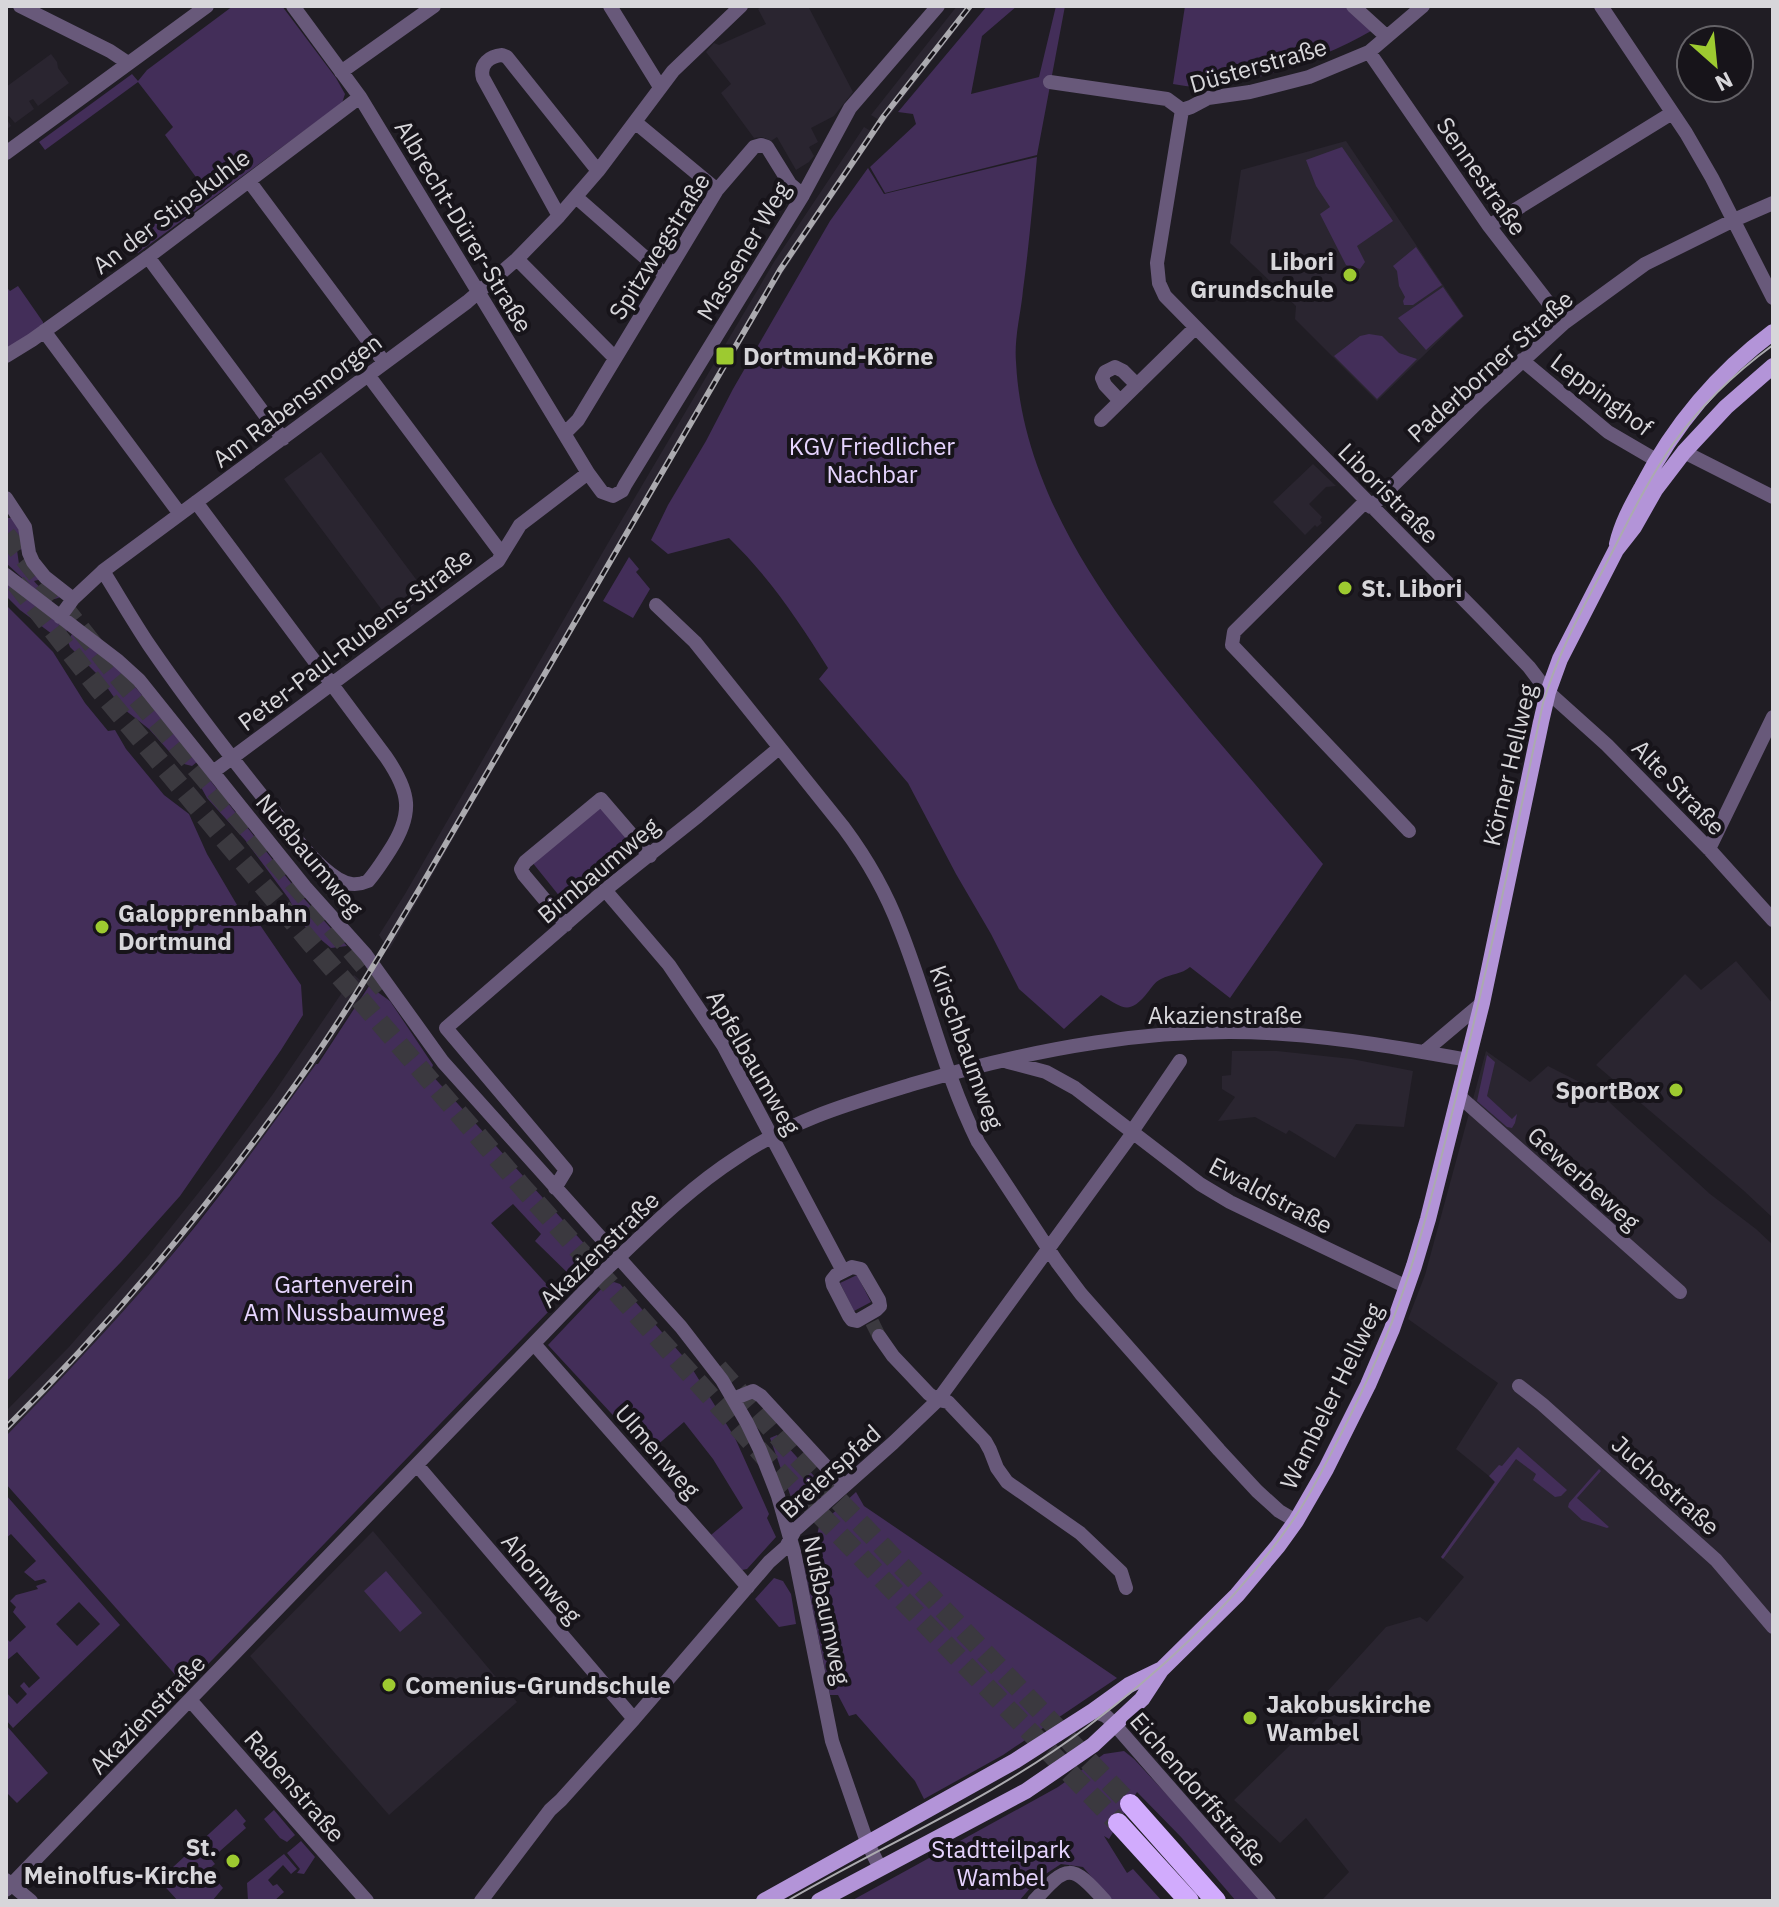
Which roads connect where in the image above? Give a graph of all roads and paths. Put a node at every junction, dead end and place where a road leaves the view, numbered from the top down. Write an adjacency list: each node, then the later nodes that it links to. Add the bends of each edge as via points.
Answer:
1 (20, 6): 13 (street)
2 (207, 6): 13 (street)
3 (293, 6): 14 (street, Albrecht-Dürer-Straße)
4 (434, 6): 14 (street)
5 (610, 6): 16 (street)
6 (741, 6): 16 (street, Am Rabensmorgen)
7 (938, 6): 25 (street, Massener Weg, via 850,108)
8 (1353, 6): 11 (street)
9 (1423, 6): 11 (street, Düsterstraße)
10 (1601, 6): 19 (street)
11 (1386, 36): 12 (street, Düsterstraße)
12 (1369, 52): 18 (street, Düsterstraße, via 1309,77 1208,98); 30 (street, Sennestraße)
13 (128, 63): 21 (street)
14 (341, 72): 17 (street, Albrecht-Dürer-Straße)
15 (1050, 82): 18 (street, via 1167,99)
16 (660, 87): 20 (street, Am Rabensmorgen)
17 (360, 97): 23 (street, An der Stipskuhle); 34 (street, Albrecht-Dürer-Straße)
18 (1182, 110): 37 (street, Liboristraße, via 1157,263 1165,296)
19 (1672, 113): 29 (street); 30 (street)
20 (635, 122): 22 (street, Am Rabensmorgen); 24 (street)
21 (6, 153)
22 (598, 171): 26 (street, Am Rabensmorgen); 28 (street, via 507,57 483,65 483,78)
23 (249, 181): 31 (street, An der Stipskuhle); 43 (street)
24 (717, 190): 25 (street, Spitzwegstraße, via 746,154 761,145); 33 (street, Spitzwegstraße)
25 (803, 195): 53 (street, Massener Weg, via 622,491 607,495)
26 (576, 197): 28 (street, Am Rabensmorgen); 33 (street)
27 (1773, 203): 29 (street, Paderborner Straße)
28 (559, 216): 32 (street, Am Rabensmorgen)
29 (1734, 220): 35 (street); 36 (street, Paderborner Straße, via 1645,264)
30 (1489, 226): 36 (street, Sennestraße)
31 (148, 257): 38 (street, An der Stipskuhle); 50 (street)
32 (517, 259): 34 (street, Am Rabensmorgen); 41 (street)
33 (665, 275): 41 (street, Spitzwegstraße)
34 (478, 293): 43 (street, Am Rabensmorgen); 49 (street, Albrecht-Dürer-Straße)
35 (1773, 298)
36 (1564, 323): 42 (street, Paderborner Straße)
37 (1195, 328): 46 (street); 57 (street, Liboristraße)
38 (44, 331): 40 (street, An der Stipskuhle); 58 (street)
39 (1773, 332): 52 (main road, Körner Hellweg, via 1699,401)
40 (6, 356)
41 (615, 358): 49 (street, Spitzwegstraße)
42 (1522, 360): 52 (street, Leppinghof, via 1608,432); 57 (street, Paderborner Straße)
43 (384, 362): 45 (street, Am Rabensmorgen)
44 (1773, 366): 51 (main road, Körner Hellweg)
45 (368, 375): 50 (street, Am Rabensmorgen); 60 (street)
46 (1137, 385): 47 (street); 47 (street, via 1115,367 1105,372 1105,385)
47 (1120, 401): 48 (street)
48 (1101, 420)
49 (565, 433): 53 (street, Albrecht-Dürer-Straße)
50 (283, 439): 56 (street, Am Rabensmorgen)
51 (1684, 452): 54 (street); 59 (main road, Körner Hellweg)
52 (1656, 460): 59 (main road, Körner Hellweg, via 1621,526)
53 (588, 473): 60 (street, Peter-Paul-Rubens-Straße, via 520,525)
54 (1773, 497)
55 (6, 498): 63 (street, via 25,527 33,562)
56 (196, 502): 58 (street, Am Rabensmorgen); 66 (street)
57 (1369, 504): 67 (street, Liboristraße); 73 (street, Paderborner Straße, via 1234,632 1232,645)
58 (180, 514): 61 (street, Am Rabensmorgen)
59 (1616, 550): 67 (main road, Körner Hellweg)
60 (502, 554): 66 (street, Peter-Paul-Rubens-Straße)
61 (103, 571): 63 (street, Am Rabensmorgen); 71 (street, Nußbaumweg)
62 (6, 575): 65 (street, Nußbaumweg)
63 (73, 599): 65 (street, Am Rabensmorgen)
64 (656, 605): 69 (street, Kirschbaumweg, via 695,642)
65 (60, 617): 72 (street, Nußbaumweg, via 139,680)
66 (332, 685): 71 (street, Peter-Paul-Rubens-Straße); 71 (street, Nußbaumweg, via 393,767 405,794 400,834 371,878 352,884 329,873)
67 (1548, 692): 74 (street, Alte Straße); 79 (main road, Körner Hellweg)
68 (1773, 717): 70 (street)
69 (779, 748): 75 (street, Birnbaumweg); 86 (street, Kirschbaumweg, via 877,878 900,927)
70 (1766, 750): 74 (street)
71 (231, 758): 72 (street, Peter-Paul-Rubens-Straße)
72 (213, 772): 90 (street, Nußbaumweg, via 366,955 443,1062)
73 (1409, 831)
74 (1709, 849): 77 (street, Alte Straße)
75 (650, 856): 76 (street, Birnbaumweg); 78 (street, via 601,799 521,869)
76 (605, 890): 78 (street, Birnbaumweg); 88 (street, Apfelbaumweg, via 683,984)
77 (1773, 920)
78 (566, 925): 90 (street, Birnbaumweg, via 446,1028 566,1170)
79 (1482, 1003): 81 (street); 82 (main road, Wambeler Hellweg)
80 (1052, 1049): 81 (street, Akazienstraße, via 1209,1033 1353,1040); 83 (street, Akazienstraße); 85 (street, via 1045,1059)
81 (1424, 1052): 82 (street, Akazienstraße)
82 (1468, 1060): 87 (main road, Wambeler Hellweg)
83 (999, 1061): 85 (street, Ewaldstraße); 86 (street, Akazienstraße)
84 (1180, 1061): 89 (street, Breierspfad)
85 (1046, 1072): 89 (street, Ewaldstraße, via 1075,1088)
86 (949, 1074): 88 (street, Akazienstraße, via 835,1108); 91 (street, Kirschbaumweg, via 978,1142)
87 (1459, 1096): 94 (main road, Wambeler Hellweg); 95 (street, Gewerbeweg)
88 (772, 1136): 92 (street, Akazienstraße, via 702,1182); 93 (street, Apfelbaumweg)
89 (1129, 1137): 91 (street, Breierspfad); 94 (street, Ewaldstraße, via 1230,1202)
90 (555, 1188): 92 (street, Nußbaumweg)
91 (1048, 1248): 100 (street, Breierspfad); 103 (street, Kirschbaumweg, via 1081,1294 1219,1450 1279,1511)
92 (619, 1258): 97 (street, Akazienstraße); 99 (street, Nußbaumweg, via 696,1344)
93 (843, 1271): 96 (street, Apfelbaumweg, via 832,1280 843,1306 852,1320); 96 (street, via 861,1269 879,1300)
94 (1407, 1287): 103 (main road, Wambeler Hellweg, via 1368,1385)
95 (1680, 1292)
96 (873, 1324): 100 (street, Apfelbaumweg, via 893,1356)
97 (534, 1344): 101 (street, Akazienstraße); 105 (street, Ulmenweg)
98 (1519, 1386): 107 (street, Juchostraße, via 1716,1560)
99 (733, 1399): 102 (street, via 753,1391 761,1396); 104 (street, Nußbaumweg, via 760,1450)
100 (938, 1400): 102 (street, Breierspfad); 106 (street, Apfelbaumweg, via 948,1402 985,1441 1007,1482 1080,1533 1121,1572)
101 (417, 1465): 109 (street, Akazienstraße); 111 (street, Ahornweg)
102 (844, 1486): 104 (street, Breierspfad)
103 (1296, 1521): 108 (main road, Wambeler Hellweg, via 1237,1595)
104 (790, 1537): 105 (street, Breierspfad); 114 (street, Nußbaumweg, via 832,1741)
105 (748, 1587): 111 (street, Breierspfad)
106 (1126, 1588)
107 (1773, 1627)
108 (1161, 1670): 110 (main road, Wambeler Hellweg); 112 (main road, Wambeler Hellweg, via 1142,1699)
109 (190, 1700): 116 (street, Akazienstraße); 118 (street, Rabenstraße)
110 (1093, 1711): 112 (street, Eichendorffstraße); 114 (main road, Wambeler Hellweg, via 987,1778)
111 (634, 1719): 119 (street, Breierspfad, via 550,1810)
112 (1115, 1725): 115 (main road, Wambeler Hellweg, via 1026,1791); 127 (street, Eichendorffstraße)
113 (1130, 1804): 126 (highway)
114 (867, 1842): 115 (street, Nußbaumweg); 120 (main road, Wambeler Hellweg)
115 (880, 1868): 121 (main road, Wambeler Hellweg)
116 (8, 1885): 117 (street)
117 (31, 1901)
118 (367, 1901)
119 (481, 1901)
120 (764, 1901)
121 (819, 1901)
122 (1034, 1901): 123 (street, via 1065,1873 1087,1881)
123 (1105, 1901)
124 (1175, 1901): 125 (highway, via 1118,1823)
125 (1189, 1901)
126 (1216, 1901)
127 (1269, 1901)

